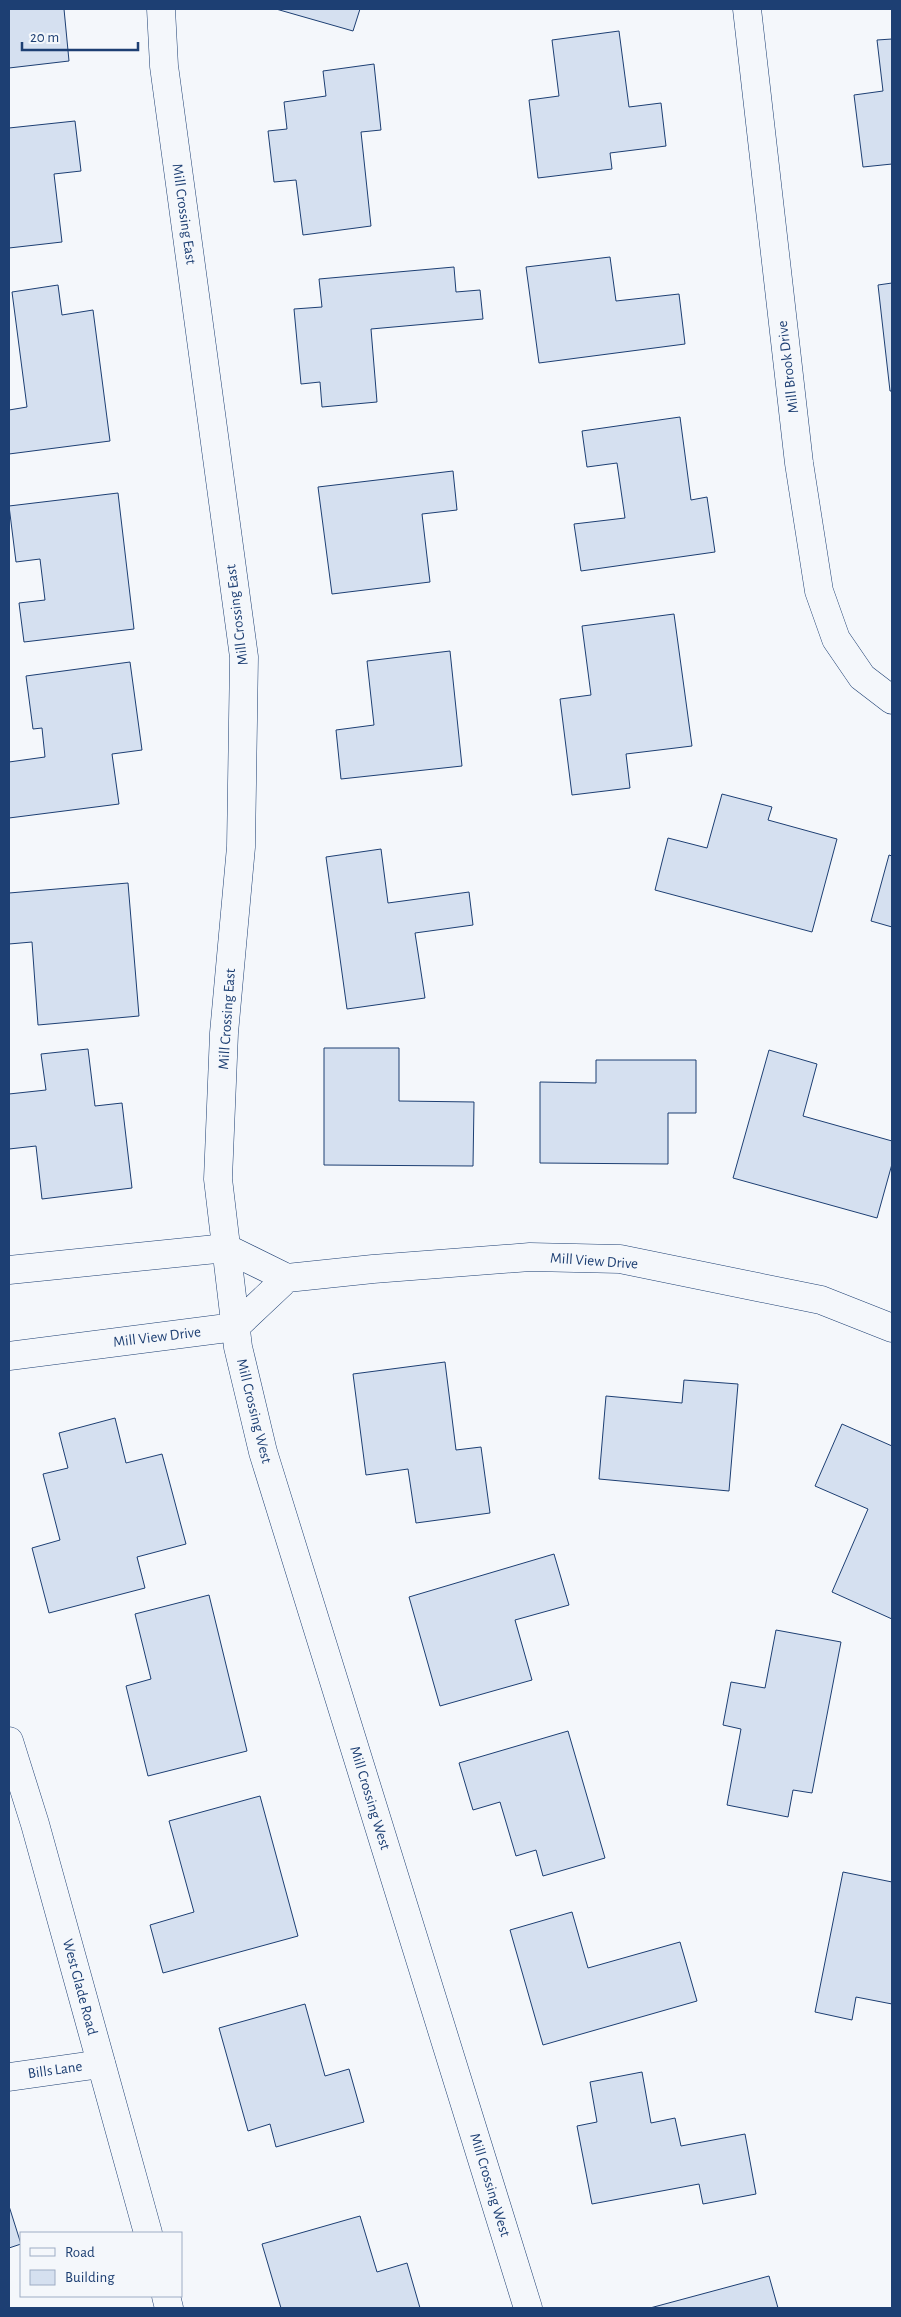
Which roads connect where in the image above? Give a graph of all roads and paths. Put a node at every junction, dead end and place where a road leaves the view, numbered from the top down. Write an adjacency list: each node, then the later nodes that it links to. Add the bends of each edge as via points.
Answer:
1 (161, 9): 4 (street, Mill Crossing East, via 164,66 244,657 241,848 224,1033 218,1179)
2 (746, 9): 3 (street, Mill Brook Drive, via 798,454 819,591 836,638 862,677)
3 (892, 700)
4 (226, 1248): 5 (street); 6 (street); 7 (street, Mill Crossing East)
5 (9, 1270)
6 (287, 1278): 8 (street); 9 (street, Mill View Drive, via 530,1257 620,1259 821,1300)
7 (230, 1284): 8 (street, Mill Crossing West)
8 (235, 1327): 10 (street, Mill View Drive); 15 (street, Mill Crossing West, via 263,1452)
9 (892, 1328)
10 (9, 1356)
11 (9, 1741): 12 (street, West Glade Road)
12 (101, 2064): 13 (street, Bills Lane); 14 (street, West Glade Road)
13 (9, 2077)
14 (148, 2232)
15 (528, 2308)

